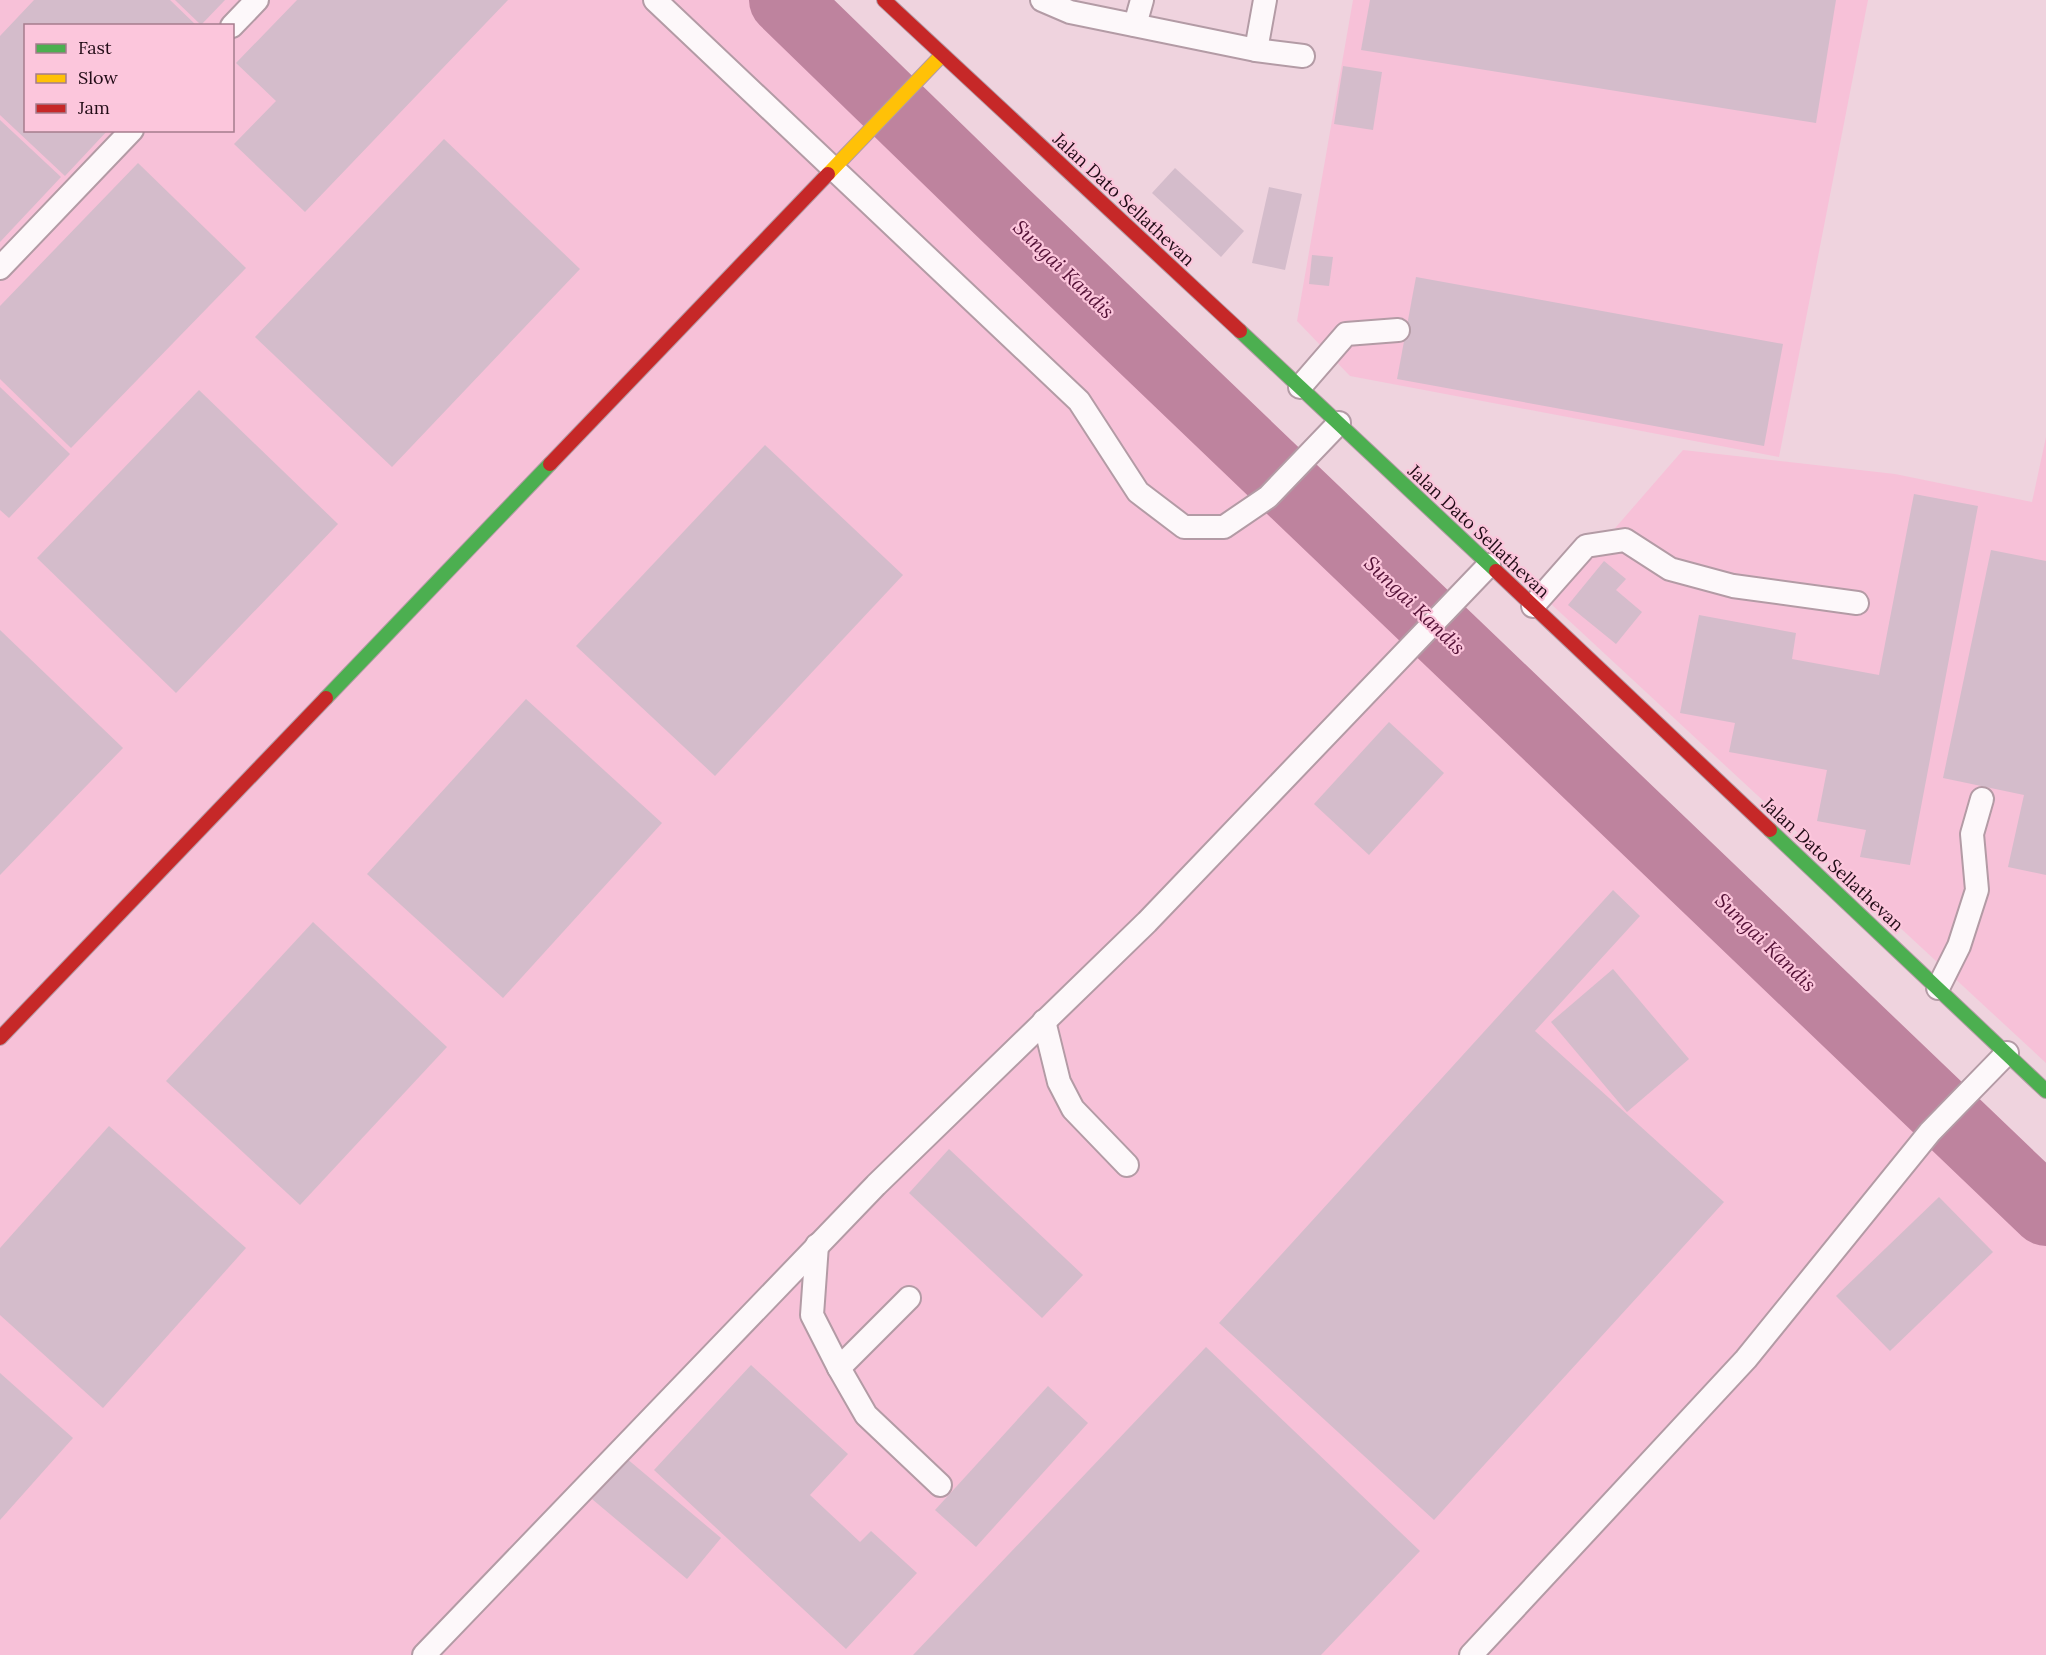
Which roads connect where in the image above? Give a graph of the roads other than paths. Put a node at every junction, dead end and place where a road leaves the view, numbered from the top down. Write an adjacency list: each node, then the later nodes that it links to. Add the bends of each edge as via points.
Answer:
1 (257, 0): 7 (lane)
2 (655, 0): 13 (lane)
3 (884, 0): 10 (street, Jalan Dato Sellathevan)
4 (1042, 0): 8 (lane, via 1070,12)
5 (1142, 0): 8 (lane)
6 (1265, 0): 9 (lane)
7 (234, 24)
8 (1135, 25): 9 (lane)
9 (1256, 50): 11 (lane)
10 (941, 56): 13 (street); 16 (street, Jalan Dato Sellathevan)
11 (1303, 56)
12 (130, 132): 14 (lane)
13 (833, 168): 17 (lane, via 1079,401 1138,492 1184,527 1224,527 1274,491); 24 (street)
14 (0, 268)
15 (1398, 330): 16 (lane, via 1346,334)
16 (1300, 387): 17 (street, Jalan Dato Sellathevan)
17 (1339, 423): 18 (street, Jalan Dato Sellathevan)
18 (1489, 565): 20 (street, Jalan Dato Sellathevan); 23 (lane, via 1163,905)
19 (1857, 603): 20 (lane, via 1733,586 1670,569 1625,540 1586,546)
20 (1533, 606): 22 (street, Jalan Dato Sellathevan)
21 (1982, 799): 22 (lane, via 1972,834 1977,890 1959,946)
22 (1938, 988): 25 (street, Jalan Dato Sellathevan)
23 (1044, 1021): 27 (lane, via 1059,1082 1073,1109); 28 (lane)
24 (0, 1038)
25 (2007, 1053): 26 (street, Jalan Dato Sellathevan); 33 (lane, via 1940,1122 1746,1359)
26 (2046, 1091)
27 (1127, 1165)
28 (817, 1245): 30 (lane, via 812,1315); 32 (lane)
29 (909, 1298): 30 (lane)
30 (839, 1368): 31 (lane, via 866,1414)
31 (940, 1485)
32 (424, 1655)
33 (1471, 1655)

